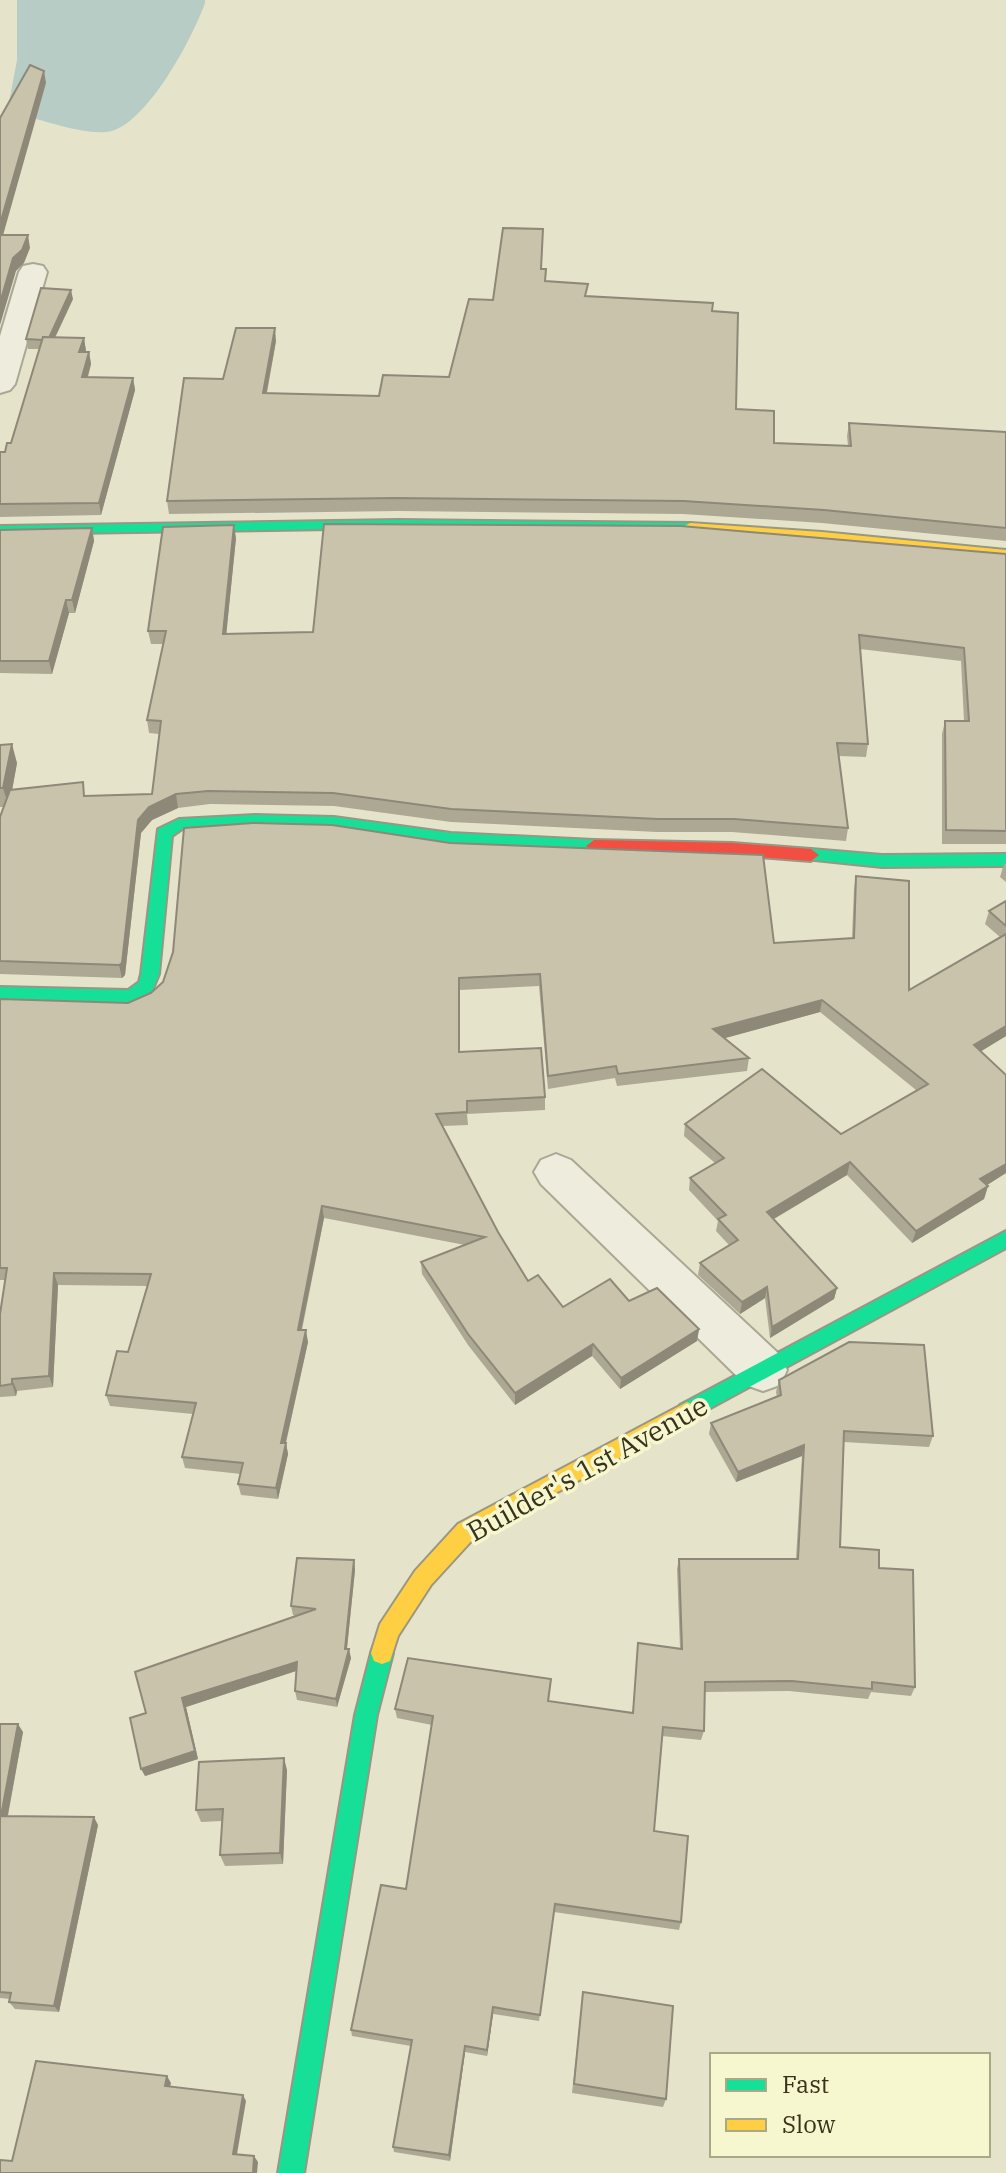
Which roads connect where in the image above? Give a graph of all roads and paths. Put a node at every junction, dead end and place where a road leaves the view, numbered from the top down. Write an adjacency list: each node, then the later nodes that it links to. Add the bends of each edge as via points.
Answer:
1 (33, 272): 2 (street)
2 (0, 384)
3 (0, 530): 4 (street, via 639,525 855,538)
4 (1006, 554)
5 (1006, 860): 6 (street, via 882,861 732,849 535,844 451,839 334,822 179,824 164,833 146,986 131,997)
6 (0, 993)
7 (556, 1172): 9 (street)
8 (1006, 1239): 9 (street, Builder's 1st Avenue)
9 (763, 1370): 10 (street, Builder's 1st Avenue, via 466,1531 423,1578 388,1632 366,1715)
10 (291, 2173)

